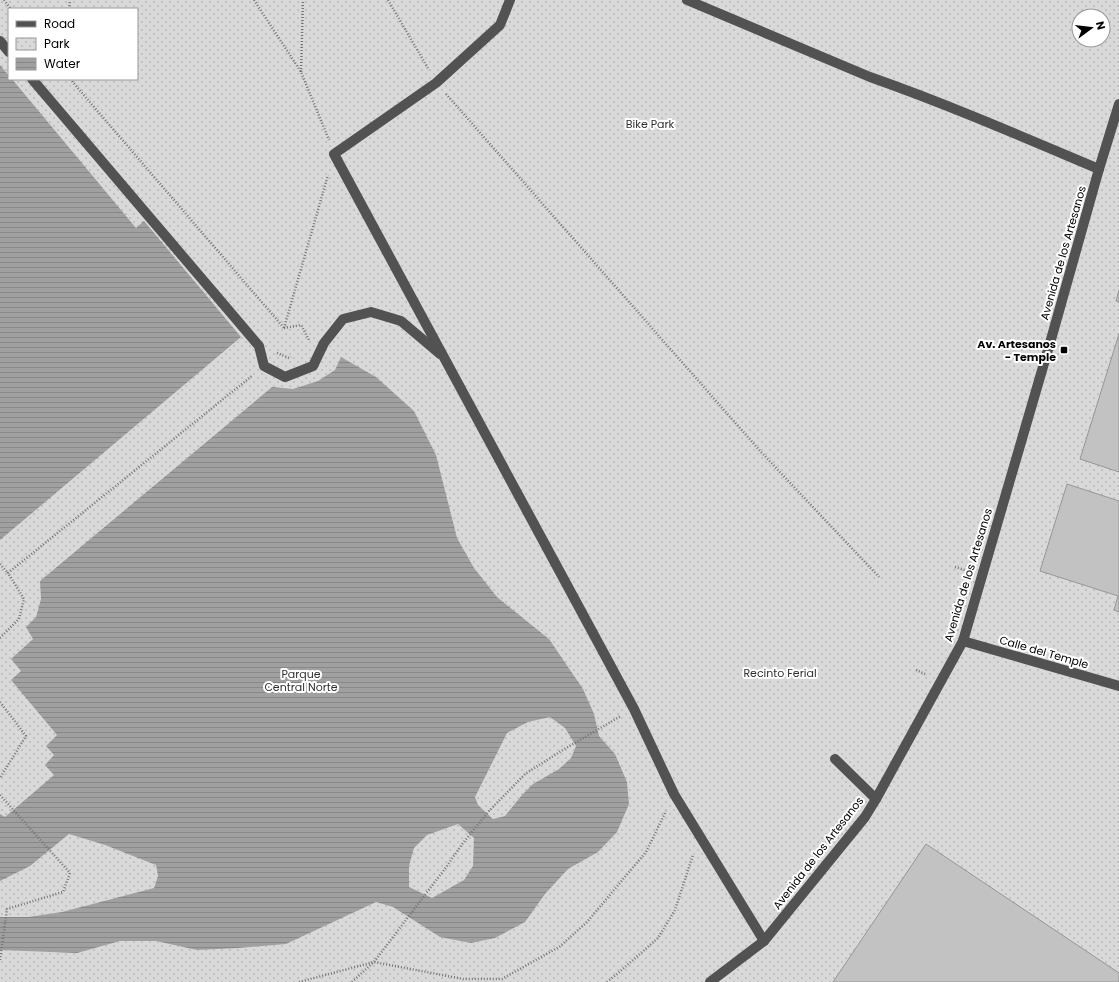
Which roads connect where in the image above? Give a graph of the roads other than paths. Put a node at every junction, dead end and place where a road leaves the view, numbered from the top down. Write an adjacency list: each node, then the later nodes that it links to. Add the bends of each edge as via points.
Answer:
1 (510, 0): 8 (street, via 500,25 436,83 334,154)
2 (687, 0): 7 (street)
3 (0, 41): 4 (street)
4 (8, 51)
5 (33, 80): 8 (street, via 259,346 264,366 284,377 313,366 324,343 343,319 371,312 401,321)
6 (1119, 104): 7 (street, Avenida de los Artesanos)
7 (1099, 169): 9 (street, Avenida de los Artesanos)
8 (446, 359): 13 (street, via 634,709 674,794)
9 (963, 641): 10 (street, Calle del Temple); 12 (street, Avenida de los Artesanos)
10 (1119, 686)
11 (835, 759): 12 (street)
12 (876, 799): 13 (street, Avenida de los Artesanos, via 865,817)
13 (764, 940): 14 (street, Avenida de los Artesanos)
14 (710, 982)

